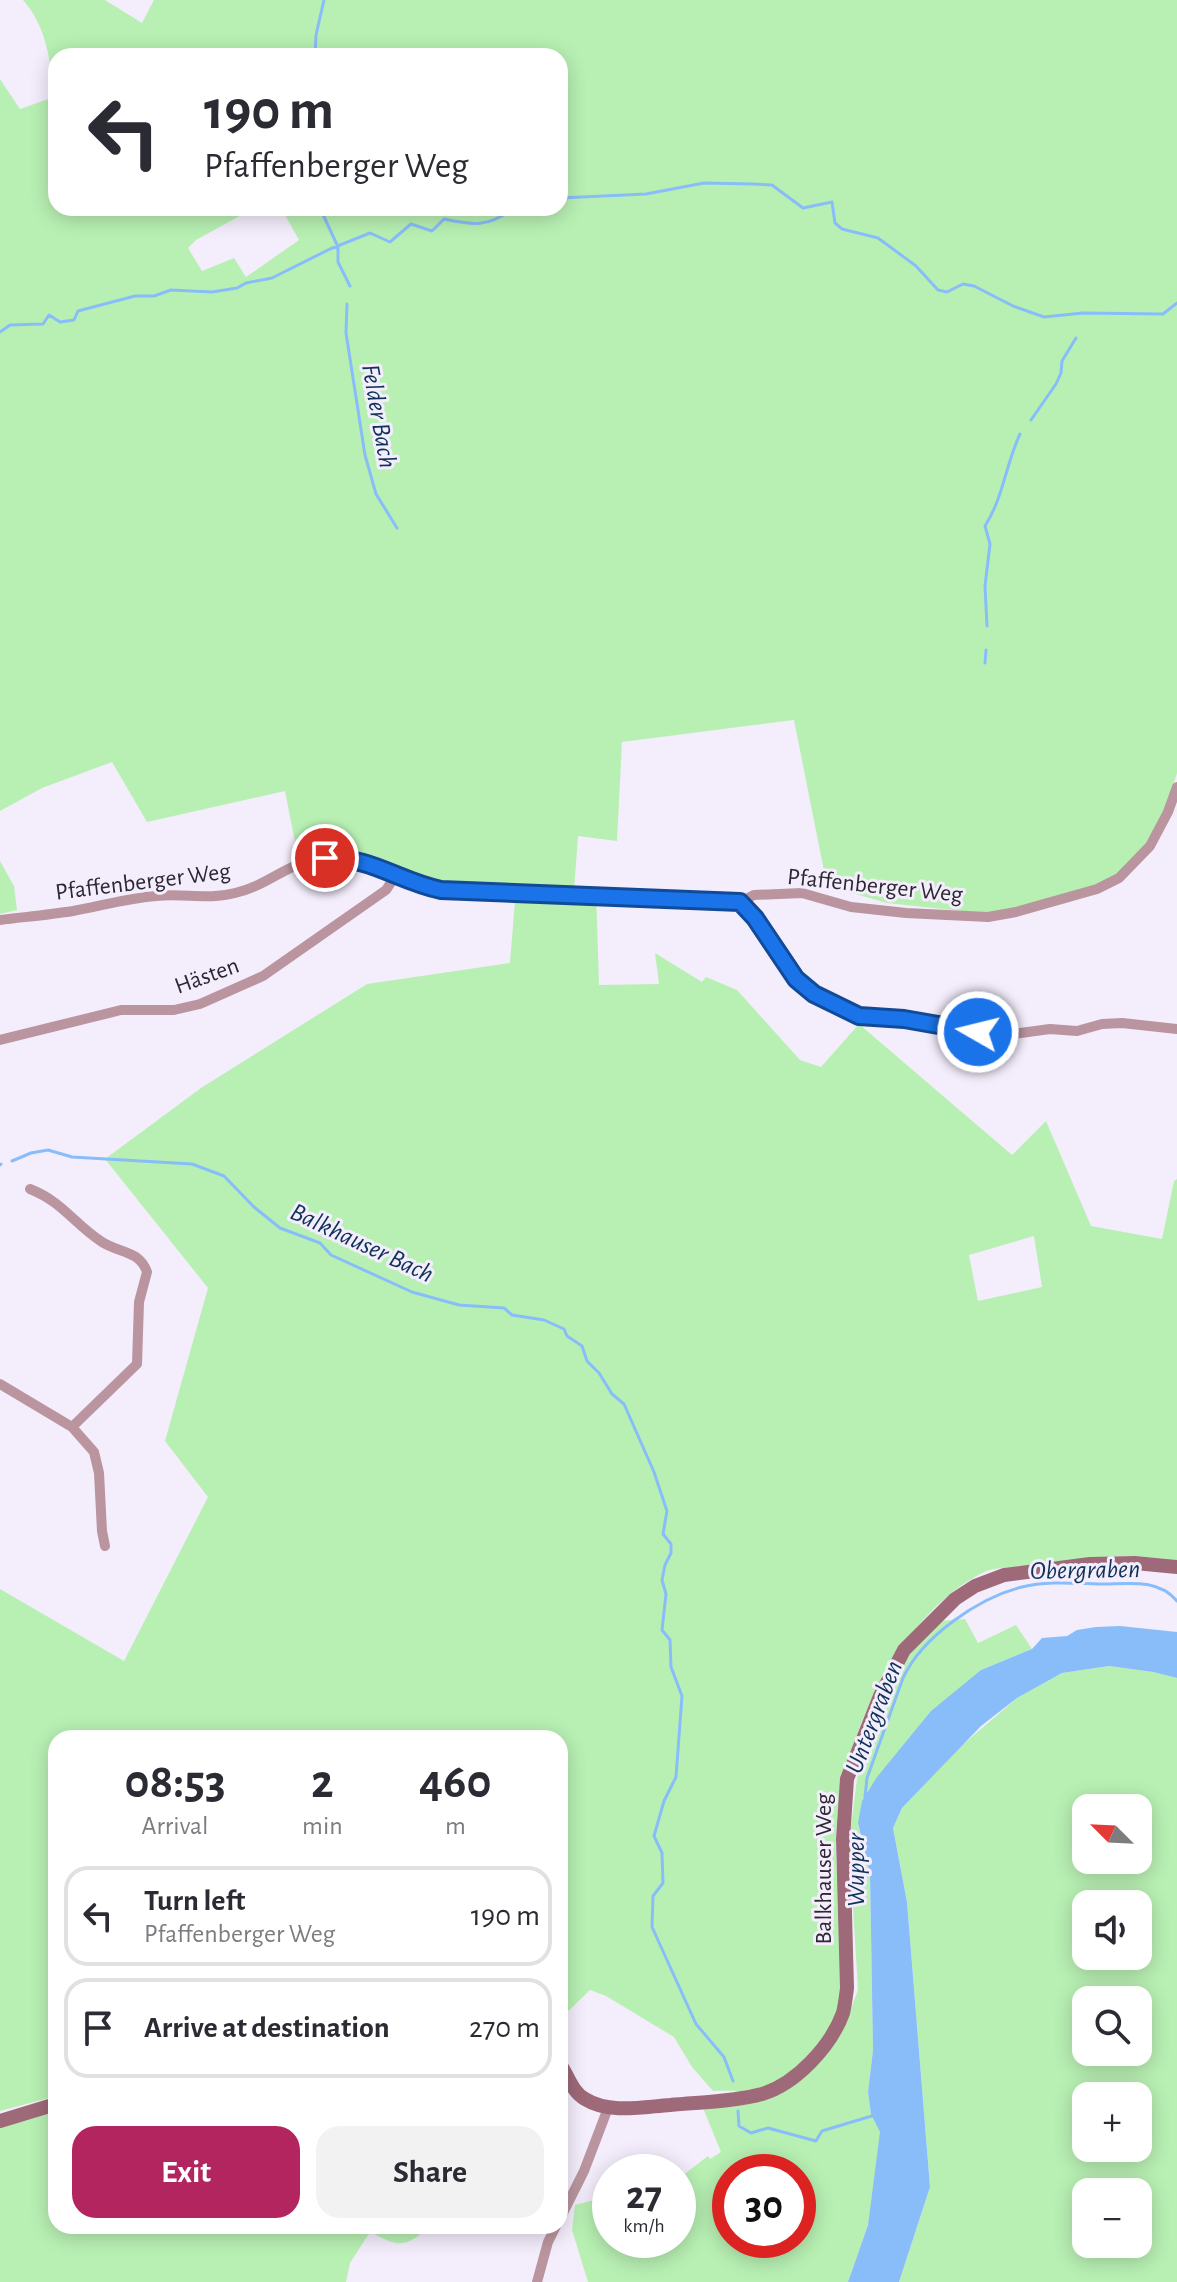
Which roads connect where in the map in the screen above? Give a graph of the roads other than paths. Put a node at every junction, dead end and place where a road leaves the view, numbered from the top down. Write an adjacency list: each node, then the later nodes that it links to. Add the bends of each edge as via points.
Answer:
1 (1177, 787): 3 (street, Pfaffenberger Weg, via 1150,846 1119,878 1016,912 988,917 906,913 851,907 802,893 754,895)
2 (396, 875): 3 (street, Pfaffenberger Weg, via 441,890); 4 (street, Pfaffenberger Weg, via 359,860 325,858 290,866 236,893 158,896); 6 (street, Hästen, via 386,890 263,976 200,1004 174,1010 121,1010)
3 (740, 902): 5 (street, via 802,985 859,1016 1006,1035 1122,1023)
4 (0, 920)
5 (1177, 1029)
6 (0, 1040)
7 (30, 1189): 9 (street, via 60,1204 104,1243 134,1255 147,1272 139,1302 137,1364)
8 (0, 1384): 9 (street)
9 (72, 1427): 10 (street, via 97,1460)
10 (105, 1546)
11 (1177, 1567): 14 (main road, Balkhauser Weg, via 1090,1564 1004,1575 964,1593 932,1621 893,1667 847,1779 847,1988 832,2034 795,2076 766,2093)
12 (568, 2077): 14 (main road, via 578,2094)
13 (48, 2106): 15 (main road)
14 (608, 2108): 16 (street)
15 (0, 2121)
16 (568, 2203)
17 (552, 2234): 18 (street)
18 (537, 2282)

